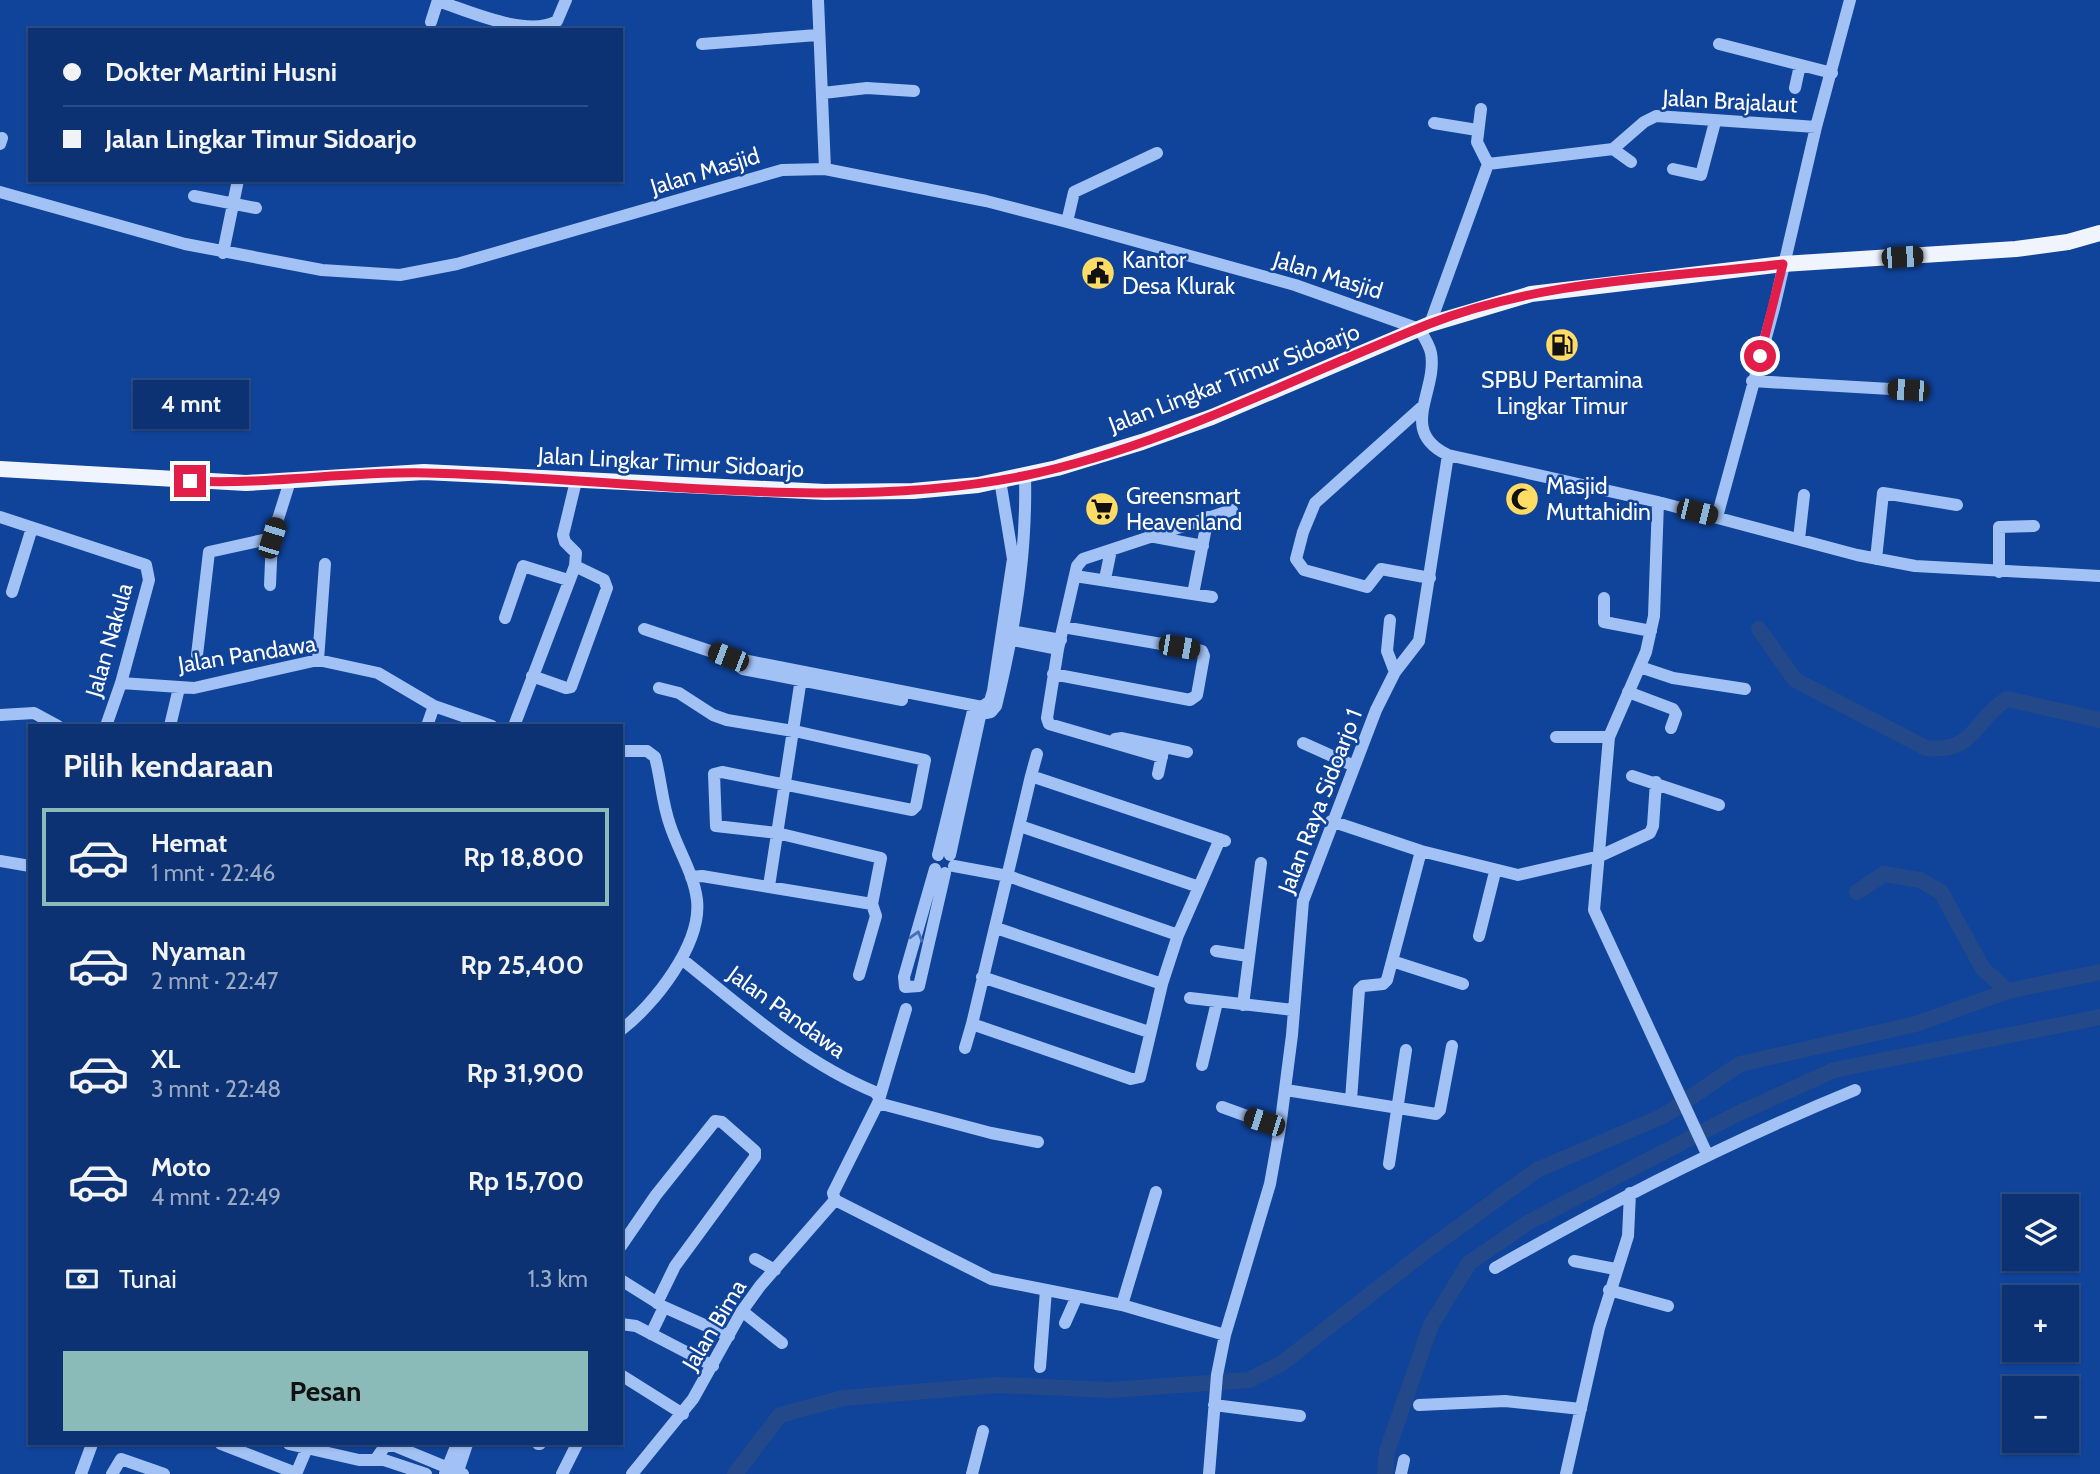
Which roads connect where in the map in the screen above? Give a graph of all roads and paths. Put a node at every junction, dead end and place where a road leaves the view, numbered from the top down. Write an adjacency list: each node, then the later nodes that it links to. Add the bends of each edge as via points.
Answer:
1 (438, 0): 5 (street); 6 (street)
2 (566, 0): 6 (street, via 554,23)
3 (818, 0): 7 (street)
4 (1850, 0): 11 (street)
5 (431, 22)
6 (509, 27)
7 (817, 35): 8 (street); 14 (street)
8 (702, 44)
9 (1718, 44): 10 (street)
10 (1800, 65): 11 (street); 12 (street)
11 (1832, 73): 18 (street)
12 (1795, 88)
13 (914, 90): 14 (street, via 867,88)
14 (823, 93): 24 (street)
15 (1481, 109): 19 (street)
16 (1715, 122): 18 (street, Jalan Brajalaut); 20 (street, Jalan Brajalaut, via 1656,116); 25 (street, via 1701,174)
17 (1434, 123): 19 (street)
18 (1817, 123): 34 (street)
19 (1477, 130): 22 (street)
20 (1613, 149): 22 (street); 23 (street)
21 (1157, 153): 31 (street, via 1074,191)
22 (1483, 157): 35 (street)
23 (1632, 162)
24 (825, 169): 31 (street, Jalan Masjid); 33 (street, Jalan Masjid, via 791,168 415,273 352,274)
25 (1674, 169)
26 (238, 182): 29 (street)
27 (0, 192): 33 (street, Jalan Masjid)
28 (194, 196): 29 (street)
29 (233, 203): 30 (street); 33 (street)
30 (256, 208)
31 (1067, 222): 35 (street, Jalan Masjid)
32 (2100, 233): 34 (main road, Jalan Lingkar Timur Sidoarjo, via 2016,249)
33 (223, 253)
34 (1783, 264): 35 (main road, Jalan Lingkar Timur Sidoarjo, via 1544,292); 36 (street)
35 (1424, 326): 38 (street, via 1432,363); 41 (main road, Jalan Lingkar Timur Sidoarjo, via 1212,417)
36 (1752, 381): 37 (street); 51 (street)
37 (1908, 390)
38 (1423, 406): 39 (street, via 1426,436); 68 (street, via 1315,503 1296,559 1304,570 1367,587 1381,569)
39 (1448, 455): 46 (street); 68 (street, Jalan Raya Sidoarjo 1)
40 (0, 469): 43 (main road, Jalan Lingkar Timur Sidoarjo, via 208,482)
41 (1025, 476): 42 (main road, Jalan Lingkar Timur Sidoarjo); 52 (street)
42 (1000, 480): 44 (main road, Jalan Lingkar Timur Sidoarjo, via 913,491 825,492); 53 (street)
43 (290, 481): 44 (main road, Jalan Lingkar Timur Sidoarjo, via 424,472); 57 (street)
44 (576, 481): 64 (street, via 563,535 576,553)
45 (1804, 495): 59 (street)
46 (1658, 502): 51 (street); 80 (street)
47 (1957, 505): 62 (street, via 1882,493)
48 (1232, 510): 50 (street)
49 (0, 517): 55 (street)
50 (1208, 517): 56 (street); 60 (street)
51 (1717, 517): 59 (street)
52 (1026, 519): 53 (street); 58 (street)
53 (1008, 521): 58 (street)
54 (2034, 526): 65 (street, via 1999,527)
55 (32, 528): 72 (street); 90 (street, Jalan Nakula, via 146,565 149,580)
56 (1152, 536): 60 (street); 61 (street)
57 (272, 538): 71 (street); 83 (street, via 209,552)
58 (1018, 539): 81 (street)
59 (1799, 539): 62 (street)
60 (1203, 546): 73 (street)
61 (1111, 550): 66 (street, via 1081,561); 69 (street)
62 (1876, 559): 65 (street)
63 (324, 564): 84 (street)
64 (575, 566): 70 (street); 89 (street, via 604,580 607,588 571,687)
65 (1999, 572): 67 (street)
66 (1075, 576): 69 (street); 78 (street)
67 (2100, 576)
68 (1430, 578): 86 (street, Jalan Raya Sidoarjo 1, via 1419,641)
69 (1105, 579): 73 (street)
70 (568, 580): 76 (street, via 523,566); 89 (street)
71 (270, 585)
72 (12, 592)
73 (1193, 594): 74 (street)
74 (1212, 597)
75 (1604, 598): 80 (street, via 1604,622)
76 (505, 618)
77 (1390, 620): 86 (street, via 1387,651)
78 (1063, 627): 82 (street); 87 (street, via 1202,651 1197,695 1190,700)
79 (644, 629): 88 (street, via 728,657 738,667)
80 (1651, 631): 85 (street)
81 (1007, 634): 82 (street); 96 (street, via 996,706)
82 (1059, 645): 87 (street)
83 (197, 655)
84 (318, 660): 91 (street, Jalan Pandawa); 95 (street, Jalan Pandawa, via 378,673)
85 (1640, 667): 93 (street, via 1684,680); 94 (street)
86 (1395, 671): 113 (street, Jalan Raya Sidoarjo 1)
87 (1053, 674): 110 (street, via 1049,724)
88 (806, 676): 96 (street); 105 (street)
89 (532, 677): 103 (street)
90 (121, 683): 91 (street, Jalan Pandawa); 99 (street, Jalan Nakula)
91 (179, 688): 100 (street)
92 (659, 688): 105 (street, via 679,694 719,718)
93 (1745, 689)
94 (1628, 692): 104 (street, via 1674,709); 107 (street)
95 (434, 706): 101 (street); 102 (street, Jalan Pandawa)
96 (978, 711): 127 (street)
97 (0, 715): 98 (street, via 34,713)
98 (54, 724)
99 (107, 724)
100 (170, 724)
101 (428, 724)
102 (486, 724)
103 (515, 724)
104 (1671, 728)
105 (795, 734): 118 (street); 118 (street, via 925,762 912,810)
106 (1556, 737): 107 (street)
107 (1609, 737): 124 (street)
108 (1303, 743): 113 (street)
109 (623, 751): 131 (street, via 647,751 655,757 668,819)
110 (1163, 752): 111 (street); 114 (street)
111 (1187, 752)
112 (1037, 754): 115 (street)
113 (1352, 765): 120 (street, Jalan Raya Sidoarjo 1)
114 (1158, 774)
115 (1031, 776): 121 (street); 133 (street, via 1223,840)
116 (1632, 776): 117 (street)
117 (1656, 782): 119 (street); 124 (street, via 1652,831)
118 (785, 783): 122 (street); 122 (street, via 722,772 714,775 715,825)
119 (1719, 805)
120 (1331, 821): 123 (street); 152 (street, Jalan Raya Sidoarjo 1, via 1303,901)
121 (1020, 825): 130 (street); 133 (street)
122 (776, 833): 132 (street); 134 (street, via 881,858)
123 (1421, 851): 129 (street); 142 (street)
124 (1600, 856): 129 (street, via 1528,874); 168 (street, via 1595,915)
125 (0, 861): 128 (street)
126 (1261, 863): 139 (street)
127 (944, 864): 130 (street); 141 (street, one-way to 127); 143 (street)
128 (28, 866)
129 (1495, 872): 137 (street)
130 (1008, 876): 135 (street); 136 (street)
131 (691, 877): 132 (street); 140 (street, via 697,898 696,921)
132 (769, 886): 134 (street)
133 (1199, 887): 136 (street)
134 (872, 904): 144 (street, via 876,916)
135 (996, 928): 145 (street); 146 (street)
136 (1178, 934): 146 (street)
137 (1479, 936)
138 (1216, 951): 139 (street)
139 (1248, 956): 150 (street)
140 (683, 960): 154 (street); 162 (street, Jalan Pandawa, via 787,1043 819,1065 875,1092)
141 (909, 960): 143 (street); 143 (street, via 903,983 907,987 919,986)
142 (1392, 961): 147 (street); 163 (street, via 1385,983 1359,990)
143 (924, 963)
144 (859, 975)
145 (982, 977): 153 (street); 155 (street)
146 (1161, 984): 155 (street)
147 (1463, 984)
148 (1190, 998): 149 (street)
149 (1217, 1002): 150 (street); 159 (street)
150 (1243, 1005): 152 (street)
151 (906, 1009): 162 (street)
152 (1293, 1010): 160 (street, Jalan Raya Sidoarjo 1)
153 (972, 1024): 155 (street, via 1133,1080 1140,1077); 157 (street)
154 (623, 1028)
155 (1149, 1032)
156 (1452, 1046): 165 (street, via 1439,1111)
157 (965, 1048)
158 (1406, 1050): 165 (street)
159 (1202, 1065)
160 (1286, 1090): 163 (street); 166 (street, Jalan Raya Sidoarjo 1)
161 (1855, 1090): 168 (street)
162 (879, 1100): 167 (street, Jalan Pandawa); 172 (street, via 833,1193)
163 (1351, 1100): 165 (street)
164 (1223, 1107): 166 (street)
165 (1398, 1107): 169 (street)
166 (1280, 1128): 190 (street, Jalan Raya Sidoarjo 1, via 1261,1218)
167 (1038, 1142)
168 (1705, 1150): 171 (street)
169 (1389, 1164)
170 (1156, 1192): 184 (street)
171 (1630, 1193): 176 (street); 177 (street, via 1628,1236)
172 (835, 1200): 178 (street, Jalan Bima); 180 (street, via 984,1276)
173 (623, 1243): 183 (street, via 715,1121 755,1151 676,1265)
174 (755, 1259): 178 (street)
175 (1574, 1261): 177 (street)
176 (1496, 1268)
177 (1615, 1269): 181 (street)
178 (775, 1270): 186 (street, Jalan Bima)
179 (623, 1281): 183 (street)
180 (1046, 1290): 182 (street); 194 (street)
181 (1609, 1290): 185 (street); 198 (street)
182 (1077, 1296): 184 (street); 187 (street)
183 (661, 1305): 189 (street); 191 (street)
184 (1122, 1306): 190 (street)
185 (1668, 1306)
186 (742, 1311): 191 (street, Jalan Bima); 192 (street)
187 (1065, 1323)
188 (623, 1324): 189 (street)
189 (651, 1334): 193 (street)
190 (1225, 1335): 196 (street, Jalan Raya Sidoarjo 1)
191 (729, 1336): 193 (street, Jalan Bima)
192 (782, 1343)
193 (713, 1366): 199 (street, Jalan Bima)
194 (1040, 1367)
195 (623, 1376): 199 (street)
196 (1214, 1405): 200 (street); 222 (street, Jalan Raya Sidoarjo 1)
197 (1419, 1405): 198 (street, via 1505,1401)
198 (1581, 1409): 224 (street)
199 (682, 1413): 220 (street, Jalan Bima)
200 (1300, 1416)
201 (983, 1431): 221 (street)
202 (92, 1445): 214 (street)
203 (224, 1445): 213 (street)
204 (294, 1445): 208 (street)
205 (457, 1445): 212 (street)
206 (467, 1445): 212 (street)
207 (576, 1445): 219 (street)
208 (307, 1448): 210 (street); 213 (street)
209 (376, 1459): 210 (street); 212 (street, via 390,1446); 218 (street)
210 (359, 1460): 217 (street)
211 (1404, 1460): 223 (street)
212 (454, 1472)
213 (296, 1473)
214 (81, 1474)
215 (112, 1474): 216 (street, via 121,1459)
216 (164, 1474)
217 (353, 1474)
218 (426, 1474)
219 (562, 1474)
220 (632, 1474)
221 (972, 1474)
222 (1209, 1474)
223 (1401, 1474)
224 (1566, 1474)

